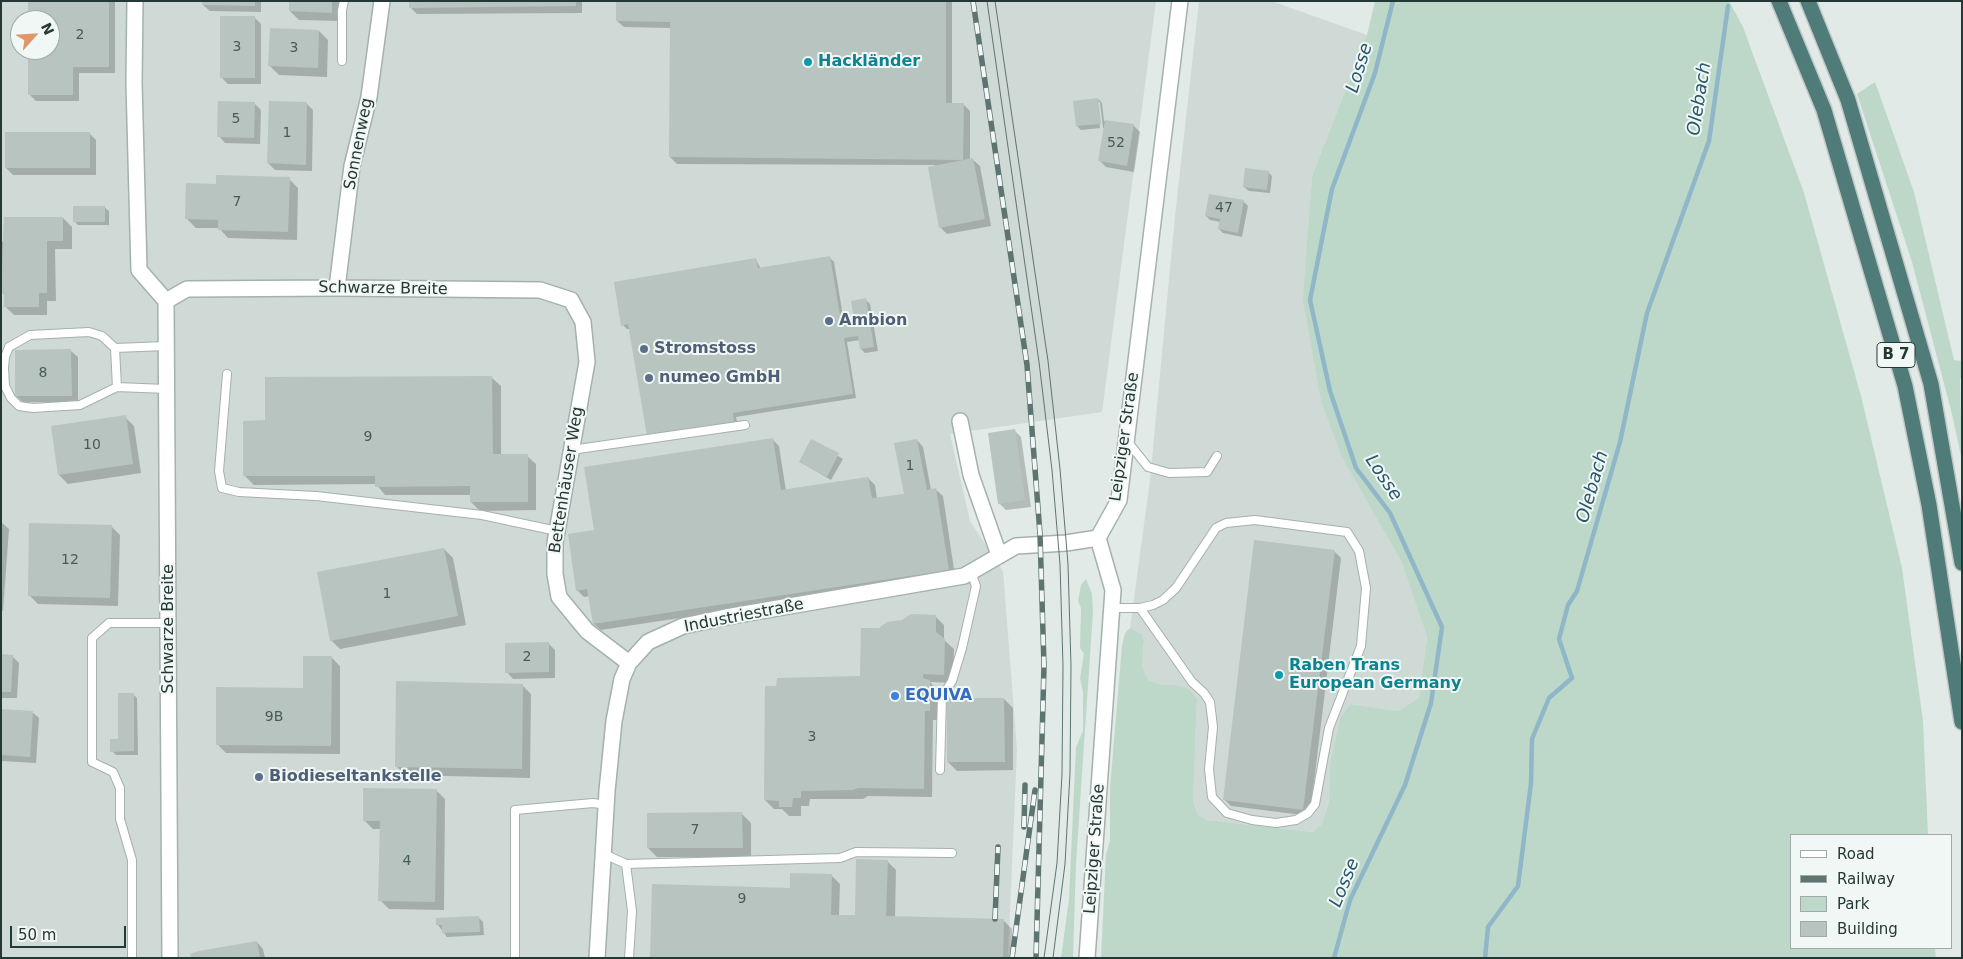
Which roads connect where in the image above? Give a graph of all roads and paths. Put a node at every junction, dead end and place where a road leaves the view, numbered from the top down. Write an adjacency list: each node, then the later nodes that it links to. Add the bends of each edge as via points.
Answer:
1 (136, 1): 10 (street, via 134,84 139,270)
2 (344, 1): 7 (lane)
3 (382, 1): 8 (street, Sonnenweg, via 369,97 352,166)
4 (1180, 1): 18 (street, Leipziger Straße)
5 (1779, 1): 30 (highway, B 7, via 1824,110 1905,386 1930,505)
6 (1808, 1): 24 (highway, B 7, via 1848,100 1931,384)
7 (342, 61)
8 (336, 288): 9 (street, Schwarze Breite, via 540,290); 10 (street, Schwarze Breite, via 188,289)
9 (571, 300): 19 (street, Bettenhäuser Weg, via 583,322 587,362)
10 (166, 301): 11 (street, Schwarze Breite)
11 (166, 346): 12 (lane); 15 (street, Schwarze Breite)
12 (115, 348): 14 (lane); 14 (lane, via 102,336 89,332 30,334 10,347 4,368 5,386 10,398 19,406 80,405)
13 (227, 374): 21 (lane, via 219,471 222,488 482,515)
14 (117, 387): 15 (lane)
15 (166, 389): 28 (street, Schwarze Breite)
16 (960, 421): 23 (street, via 971,475)
17 (745, 425): 19 (lane)
18 (1126, 440): 20 (lane, via 1148,467 1169,473 1207,472); 22 (street, Leipziger Straße, via 1119,500)
19 (571, 450): 21 (street, Bettenhäuser Weg)
20 (1216, 456)
21 (557, 531): 29 (street, Bettenhäuser Weg, via 555,574 559,597 587,631)
22 (1098, 538): 23 (street, Industriestraße, via 1016,546); 26 (street, Leipziger Straße, via 1112,590)
23 (998, 555): 25 (street, Industriestraße)
24 (1962, 563)
25 (971, 572): 29 (street, Industriestraße, via 964,576 683,626 648,642); 31 (lane, via 976,586 962,648 952,681 942,697)
26 (1111, 608): 27 (lane); 41 (street, Leipziger Straße)
27 (1140, 608): 27 (lane, via 1164,600 1176,588 1216,528 1226,523 1255,520 1347,532 1359,550 1366,588 1361,646 1329,728 1315,804 1308,813 1296,820 1276,823 1252,820 1226,813 1212,797 1210,702)
28 (169, 623): 36 (lane, via 109,623 92,638 92,762 113,772 120,788 120,819 132,860); 37 (street, Schwarze Breite)
29 (629, 663): 32 (street, Industriestraße, via 622,679 614,721)
30 (1962, 722)
31 (940, 770)
32 (606, 805): 34 (street, Industriestraße); 38 (lane, via 593,803 516,810)
33 (952, 853): 35 (lane, via 856,852 840,858)
34 (604, 854): 35 (lane); 39 (street, Industriestraße)
35 (626, 864): 40 (lane, via 632,911)
36 (132, 958)
37 (170, 958)
38 (515, 958)
39 (597, 958)
40 (629, 958)
41 (1087, 958)

